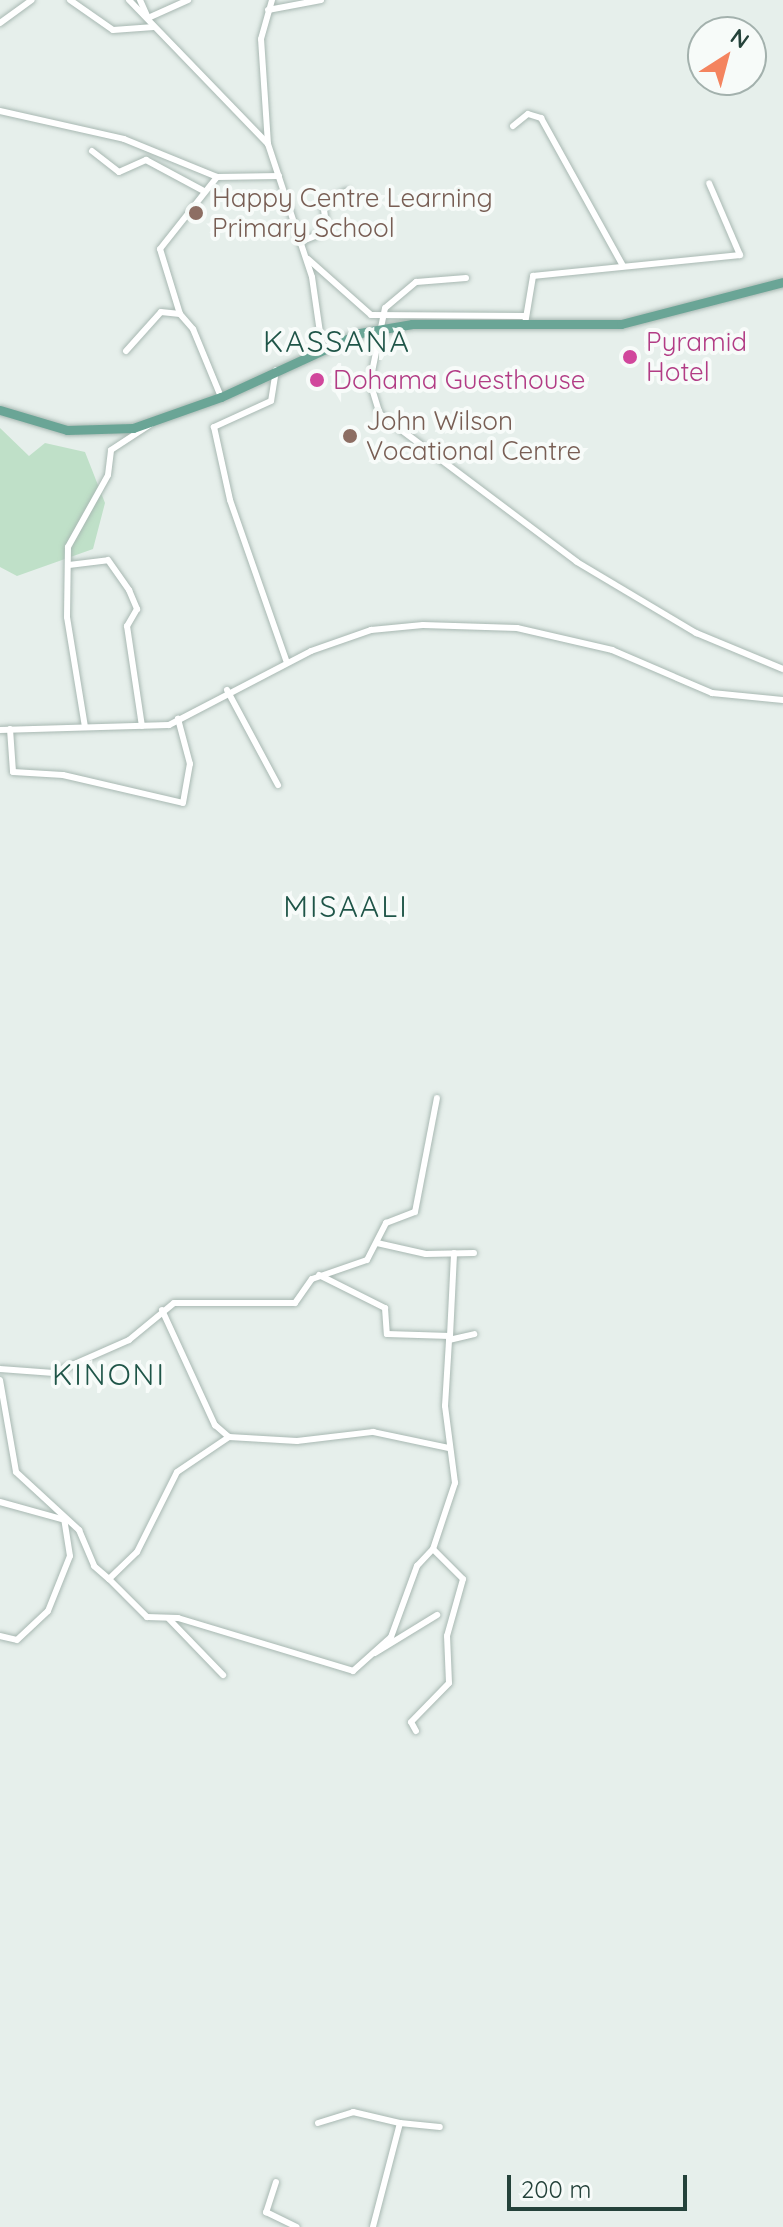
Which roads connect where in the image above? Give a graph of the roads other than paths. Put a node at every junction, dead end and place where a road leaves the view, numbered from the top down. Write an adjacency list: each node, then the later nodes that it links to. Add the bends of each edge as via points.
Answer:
1 (32, 0): 10 (street)
2 (70, 0): 11 (street, via 113,30)
3 (129, 0): 9 (street)
4 (140, 0): 9 (street)
5 (188, 0): 9 (street)
6 (272, 0): 8 (street)
7 (321, 0): 8 (street)
8 (268, 10): 14 (street, via 261,55)
9 (148, 18): 11 (street)
10 (0, 23)
11 (154, 27): 14 (street)
12 (0, 111): 17 (street, via 124,139)
13 (513, 126): 23 (street, via 526,115 541,118)
14 (268, 144): 16 (street)
15 (92, 151): 19 (street, via 119,172 146,160)
16 (279, 176): 17 (street); 21 (street)
17 (217, 177): 19 (street)
18 (709, 183): 23 (street, via 740,255)
19 (202, 190): 26 (street, via 160,249)
20 (348, 191): 21 (street, via 323,202 327,231)
21 (300, 242): 22 (street)
22 (306, 257): 27 (street, via 348,300); 30 (street)
23 (623, 266): 28 (street, via 529,278)
24 (466, 278): 27 (street, via 416,282)
25 (783, 282): 28 (main road, via 643,321)
26 (180, 314): 31 (street, via 161,312); 33 (street, via 193,329)
27 (382, 316): 28 (street); 29 (street)
28 (525, 320): 29 (main road)
29 (382, 329): 30 (main road); 38 (street, via 370,382 385,419 577,562 732,652)
30 (322, 346): 32 (main road)
31 (126, 351)
32 (276, 367): 33 (main road); 37 (street, via 271,401 214,427 230,500)
33 (221, 397): 35 (main road)
34 (0, 410): 35 (main road, via 82,432)
35 (151, 424): 36 (street, via 111,450 108,475 69,542)
36 (69, 565): 42 (street, via 108,560 129,590 137,609 127,626); 43 (street, via 67,617)
37 (286, 660): 39 (street); 40 (street, via 371,630 517,628 612,650 712,693)
38 (783, 669)
39 (227, 690): 41 (street); 46 (street)
40 (783, 700)
41 (178, 719): 42 (street); 44 (street, via 190,764 183,803 63,775 13,772)
42 (142, 726): 43 (street)
43 (85, 727): 44 (street)
44 (10, 729): 45 (street)
45 (0, 730)
46 (278, 785)
47 (437, 1098): 48 (street, via 414,1214 386,1223)
48 (377, 1243): 49 (street); 51 (street, via 367,1260)
49 (454, 1253): 50 (street); 54 (street)
50 (474, 1253)
51 (319, 1275): 52 (street, via 295,1303 174,1303); 54 (street, via 385,1308 387,1334)
52 (162, 1310): 55 (street, via 129,1340 54,1373); 57 (street, via 215,1425)
53 (474, 1334): 54 (street)
54 (450, 1336): 59 (street)
55 (0, 1369)
56 (0, 1380): 58 (street)
57 (229, 1437): 59 (street, via 297,1441 373,1432); 64 (street, via 177,1472 137,1552)
58 (4, 1448): 61 (street, via 16,1472)
59 (449, 1448): 63 (street, via 455,1483)
60 (0, 1502): 62 (street)
61 (61, 1511): 62 (street); 64 (street)
62 (65, 1520): 69 (street, via 70,1556 48,1611 17,1640)
63 (433, 1549): 65 (street, via 417,1566); 72 (street, via 463,1579 447,1636 447,1687 411,1722)
64 (109, 1579): 67 (street, via 147,1617)
65 (400, 1610): 68 (street); 70 (street, via 395,1631)
66 (437, 1615): 68 (street)
67 (169, 1619): 70 (street, via 353,1671); 71 (street)
68 (404, 1634): 70 (street)
69 (0, 1636)
70 (375, 1653)
71 (223, 1675)
72 (416, 1731)
73 (318, 2123): 74 (street, via 353,2112)
74 (400, 2123): 75 (street); 78 (street)
75 (440, 2127)
76 (276, 2182): 77 (street, via 266,2212)
77 (297, 2227)
78 (373, 2227)

